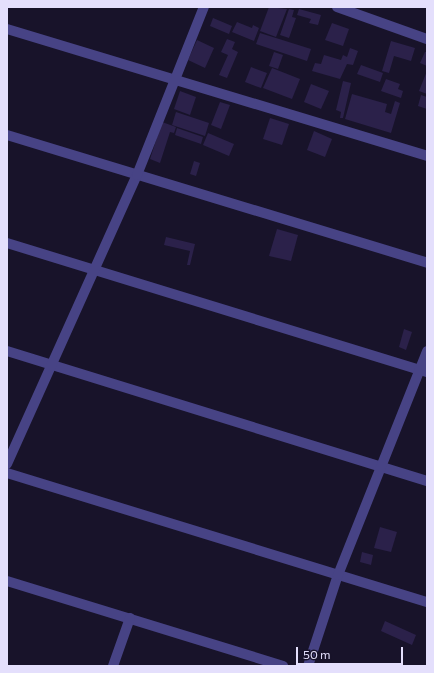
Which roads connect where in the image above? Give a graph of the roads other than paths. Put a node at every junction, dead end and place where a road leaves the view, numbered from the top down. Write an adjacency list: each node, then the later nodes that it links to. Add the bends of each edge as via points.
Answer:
1 (204, 7): 5 (street)
2 (337, 7): 4 (street)
3 (7, 29): 5 (street)
4 (427, 39)
5 (176, 79): 7 (street); 8 (street)
6 (7, 135): 8 (street)
7 (427, 156)
8 (137, 175): 10 (street); 11 (street)
9 (7, 243): 11 (street)
10 (427, 263)
11 (95, 270): 14 (street); 15 (street)
12 (7, 351): 14 (street)
13 (427, 351): 15 (street)
14 (52, 365): 16 (street); 17 (street)
15 (423, 370): 17 (street)
16 (7, 464)
17 (380, 466): 19 (street); 20 (street)
18 (7, 473): 20 (street)
19 (427, 481)
20 (338, 575): 22 (street); 26 (street)
21 (7, 580): 23 (street)
22 (427, 602)
23 (130, 618): 24 (street); 25 (street)
24 (113, 666)
25 (283, 666)
26 (308, 666)

